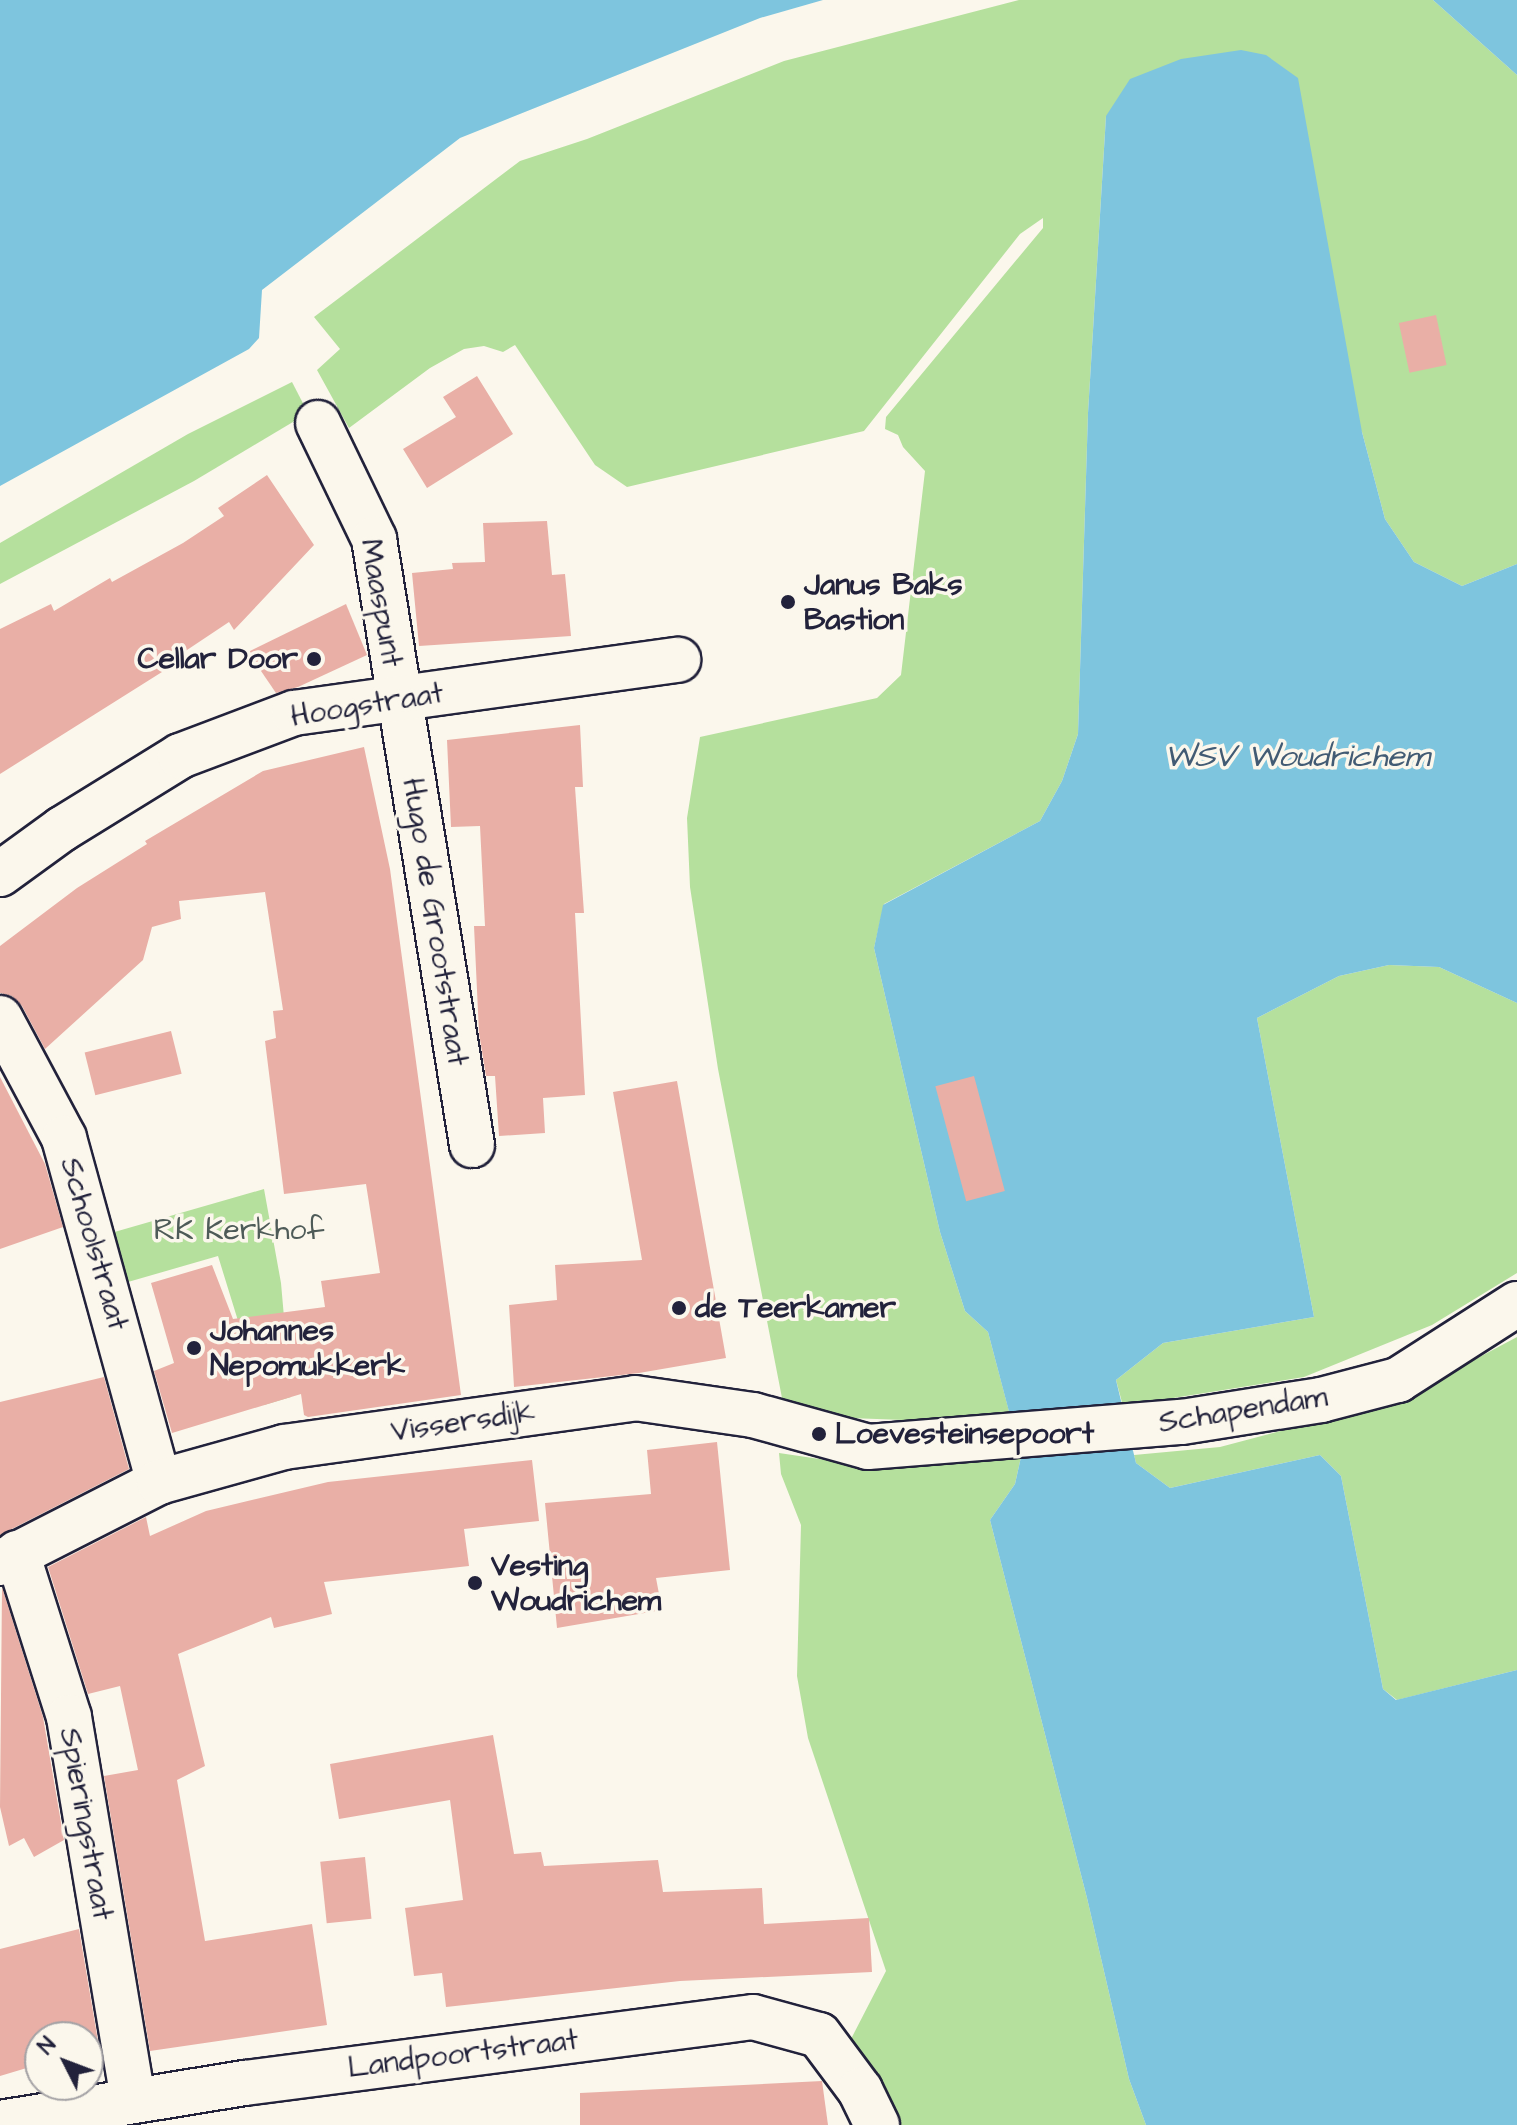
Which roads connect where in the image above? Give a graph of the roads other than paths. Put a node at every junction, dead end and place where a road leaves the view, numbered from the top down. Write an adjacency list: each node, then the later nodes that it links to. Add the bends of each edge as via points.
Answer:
1 (318, 423): 3 (street, Maaspunt, via 374,539)
2 (678, 660): 3 (street, Hoogstraat)
3 (397, 699): 4 (street, Hoogstraat, via 294,713 180,756); 6 (street, Hugo de Grootstraat)
4 (0, 874)
5 (0, 1018): 9 (street, Schoolstraat, via 64,1138)
6 (472, 1145)
7 (1517, 1304): 8 (street, Schapendam, via 1398,1380 1321,1400 1182,1422)
8 (953, 1441): 9 (street, Vissersdijk, via 868,1447 753,1415 635,1398 284,1447)
9 (159, 1482): 10 (street, Vissersdijk)
10 (8, 1558): 11 (street, Spieringstraat, via 69,1717)
11 (133, 2100): 12 (street, Landpoortstraat); 13 (street, Landpoortstraat, via 753,2017 819,2035 860,2090)
12 (0, 2123)
13 (877, 2125)

